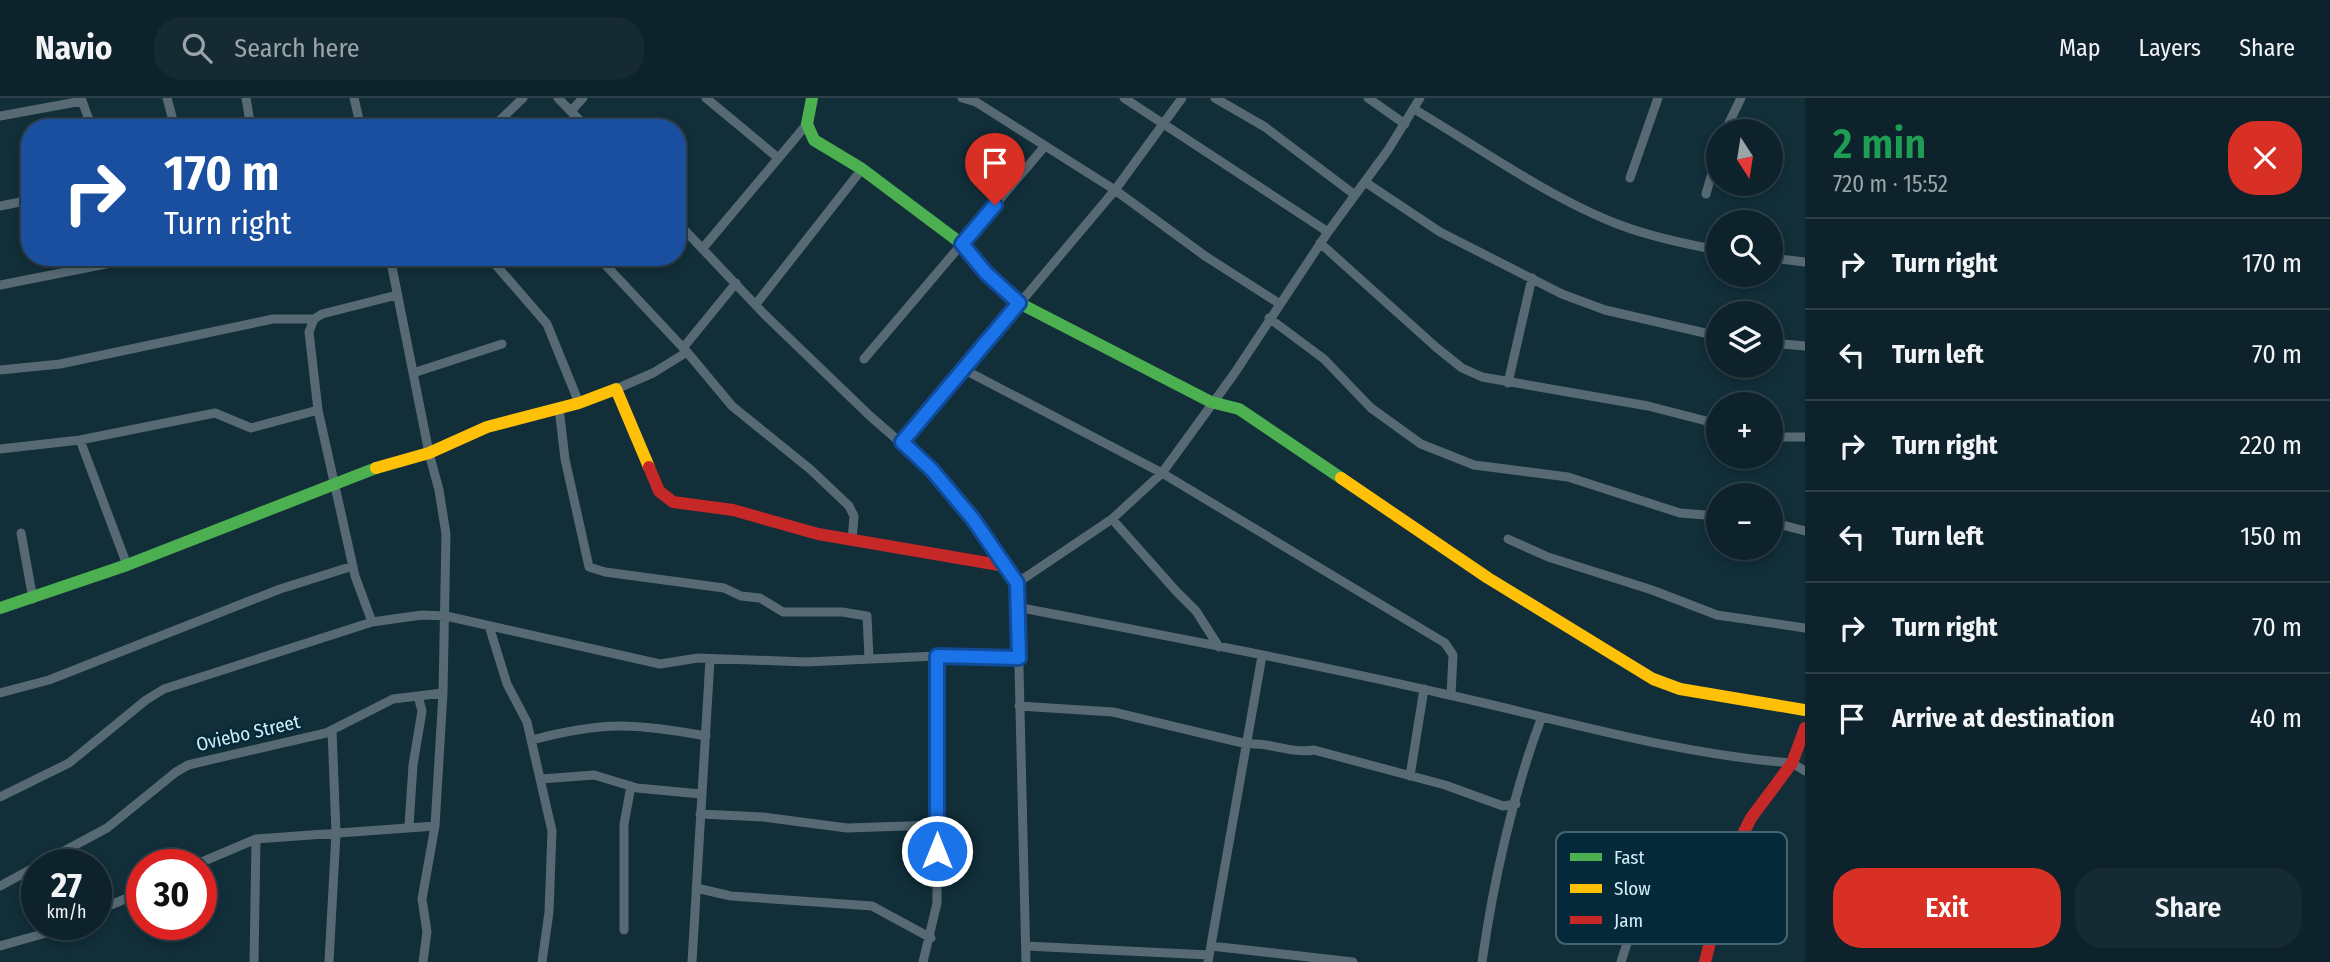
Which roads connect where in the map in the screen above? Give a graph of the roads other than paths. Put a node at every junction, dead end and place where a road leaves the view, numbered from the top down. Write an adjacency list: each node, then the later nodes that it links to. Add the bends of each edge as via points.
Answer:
1 (167, 98): 22 (street)
2 (246, 98): 23 (street)
3 (354, 98): 24 (street)
4 (523, 98): 25 (street)
5 (558, 98): 19 (street)
6 (583, 98): 19 (street)
7 (706, 98): 32 (street)
8 (812, 98): 28 (street)
9 (962, 98): 31 (street)
10 (1124, 98): 30 (street)
11 (1182, 98): 30 (street)
12 (1215, 98): 37 (street, via 1265,127)
13 (1368, 98): 29 (street)
14 (1420, 98): 18 (street)
15 (1658, 98): 34 (street)
16 (1741, 98): 27 (street)
17 (82, 99): 20 (street); 21 (street)
18 (1414, 109): 29 (street); 45 (street, via 1617,224 1663,240)
19 (571, 111): 26 (street)
20 (0, 116)
21 (89, 119)
22 (173, 119)
23 (250, 119)
24 (359, 119)
25 (501, 119)
26 (579, 119)
27 (1731, 119)
28 (807, 124): 32 (street); 33 (street, via 814,140)
29 (1405, 124): 35 (street)
30 (1164, 125): 36 (street); 41 (street)
31 (1045, 146): 36 (street); 43 (street)
32 (777, 157): 44 (street)
33 (862, 169): 43 (street); 57 (street)
34 (1630, 178)
35 (1365, 181): 37 (street); 52 (street, via 1440,232)
36 (1115, 190): 56 (street); 58 (street)
37 (1355, 195): 41 (street)
38 (21, 202): 39 (street)
39 (0, 206)
40 (686, 231): 44 (street)
41 (1328, 232): 42 (street)
42 (1320, 243): 58 (street); 70 (street, via 1462,368)
43 (962, 244): 56 (street); 66 (street)
44 (703, 248): 53 (street)
45 (1706, 248)
46 (1783, 259): 47 (street)
47 (1805, 262)
48 (91, 266): 54 (street)
49 (392, 266): 55 (street)
50 (497, 266): 73 (street, via 547,324)
51 (606, 266): 65 (street)
52 (1532, 278): 61 (street, via 1605,310); 70 (street)
53 (736, 283): 57 (street); 65 (street)
54 (0, 285)
55 (397, 295): 60 (street, via 356,303); 69 (street)
56 (1019, 303): 67 (street); 72 (street)
57 (756, 304): 80 (street)
58 (1280, 304): 59 (street)
59 (1269, 318): 72 (street); 85 (street, via 1324,359 1371,408 1421,444 1474,465 1568,477 1680,513)
60 (314, 319): 68 (street, via 273,319 60,364); 75 (street, via 309,349)
61 (1706, 333)
62 (502, 344): 69 (street)
63 (1783, 344): 64 (street)
64 (1805, 346)
65 (685, 350): 71 (street, via 653,373); 91 (street, via 732,407 849,506 854,516)
66 (864, 359)
67 (963, 369): 80 (street); 83 (street)
68 (0, 370)
69 (413, 373): 82 (street)
70 (1508, 383): 76 (street, via 1648,406)
71 (616, 389): 73 (street); 91 (street, via 665,499 733,510)
72 (1211, 402): 83 (street); 115 (street, via 1240,409 1556,623 1653,679 1680,689)
73 (579, 403): 74 (street)
74 (559, 408): 82 (street, via 487,427); 106 (street, via 565,459 589,567 724,588 760,598 783,612 867,616)
75 (318, 410): 79 (street, via 251,428 215,413); 84 (street)
76 (1706, 421)
77 (1783, 437): 78 (street)
78 (1805, 437)
79 (79, 440): 81 (street); 92 (street)
80 (902, 442): 94 (street, via 973,519)
81 (0, 449)
82 (429, 453): 84 (street, via 385,464); 99 (street, via 446,534)
83 (1162, 473): 86 (street); 112 (street, via 1445,643 1454,663)
84 (337, 484): 92 (street); 93 (street)
85 (1706, 515)
86 (1112, 519): 95 (street); 103 (street, via 1187,599)
87 (1783, 525): 88 (street)
88 (1805, 531)
89 (21, 533): 96 (street)
90 (1508, 539): 102 (street, via 1717,615)
91 (852, 541): 94 (street)
92 (127, 565): 96 (street)
93 (353, 566): 100 (street); 110 (street, via 280,589 49,680)
94 (1005, 566): 95 (street)
95 (1017, 583): 97 (street)
96 (33, 599): 98 (street)
97 (1017, 607): 103 (street); 107 (street)
98 (0, 608)
99 (446, 616): 100 (street); 101 (street); 111 (street)
100 (372, 622): 128 (street, via 163,690 69,763)
101 (489, 626): 108 (street, via 652,663); 120 (street, via 507,684)
102 (1805, 628)
103 (1219, 647): 105 (street)
104 (937, 656): 106 (street); 107 (street); 132 (street)
105 (1262, 656): 109 (street); 121 (street)
106 (869, 658): 108 (street, via 817,662)
107 (1019, 658): 114 (street)
108 (710, 659): 119 (street)
109 (1424, 690): 112 (street); 124 (street)
110 (0, 693)
111 (443, 693): 113 (street, Oviebo Street); 131 (street)
112 (1451, 695): 116 (street)
113 (418, 696): 118 (street, Oviebo Street, via 393,699); 133 (street, via 422,711)
114 (1019, 706): 121 (street, via 1125,714); 148 (street)
115 (1805, 710)
116 (1541, 719): 122 (street, via 1672,746); 129 (street)
117 (1805, 728): 122 (street)
118 (332, 730): 135 (street); 137 (street, Oviebo Street, via 188,765 107,828)
119 (706, 736): 120 (street, via 613,725 580,727); 127 (street)
120 (532, 740): 125 (street)
121 (1247, 744): 124 (street, via 1314,750); 149 (street)
122 (1792, 763): 123 (street); 134 (street)
123 (1805, 771)
124 (1410, 776): 129 (street, via 1503,806)
125 (541, 779): 126 (street, via 594,775); 153 (street, via 553,856)
126 (631, 786): 127 (street); 142 (street, via 624,824)
127 (701, 794): 130 (street)
128 (0, 797)
129 (1516, 804): 158 (street)
130 (700, 814): 132 (street, via 847,828); 141 (street)
131 (435, 825): 133 (street); 152 (street, via 422,899 427,932)
132 (937, 825): 143 (street, via 937,903)
133 (410, 826): 135 (street)
134 (1744, 832)
135 (336, 833): 136 (street); 151 (street)
136 (256, 839): 138 (street); 150 (street)
137 (68, 849)
138 (217, 856)
139 (21, 874): 140 (street, Oviebo Street)
140 (0, 886)
141 (696, 888): 143 (street, via 731,896 872,906); 154 (street)
142 (624, 930)
143 (931, 938): 155 (street)
144 (21, 940): 147 (street)
145 (1627, 944): 159 (street)
146 (1710, 944): 160 (street)
147 (0, 946)
148 (1026, 946): 149 (street); 156 (street)
149 (1209, 954): 157 (street)
150 (254, 962)
151 (329, 962)
152 (422, 962)
153 (542, 962)
154 (692, 962)
155 (923, 962)
156 (1026, 962)
157 (1353, 962)
158 (1482, 962)
159 (1621, 962)
160 (1705, 962)

